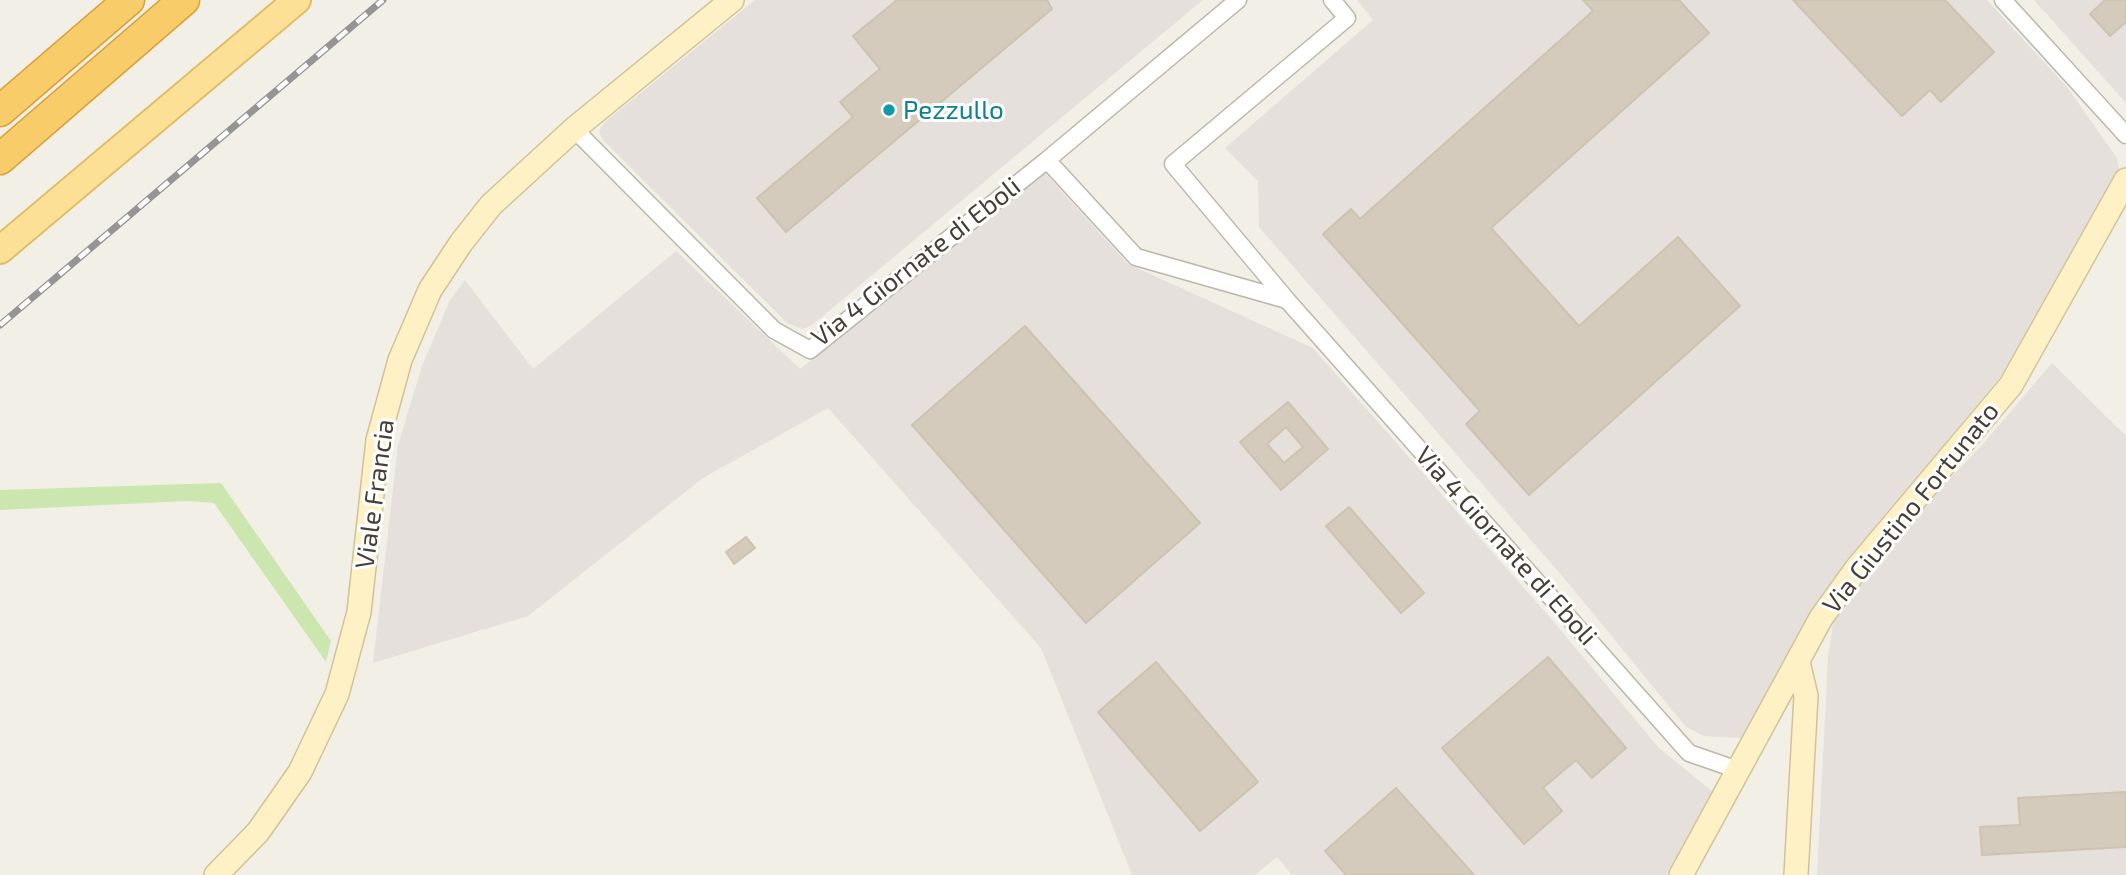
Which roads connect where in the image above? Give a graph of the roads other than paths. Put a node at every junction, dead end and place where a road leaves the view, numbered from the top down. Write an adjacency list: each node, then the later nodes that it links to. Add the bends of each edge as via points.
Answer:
1 (129, 0): 8 (highway)
2 (184, 0): 11 (highway)
3 (298, 0): 14 (main road)
4 (732, 0): 9 (street, Viale Francia)
5 (1238, 0): 12 (street, Via 4 Giornate di Eboli)
6 (1332, 0): 15 (street, Via 4 Giornate di Eboli, via 1347,18 1173,164)
7 (2003, 0): 10 (street)
8 (0, 111)
9 (574, 129): 12 (street, Via 4 Giornate di Eboli, via 774,330 810,350); 18 (street, Viale Francia, via 491,205 430,290 400,360 378,440 359,612 337,694 300,772 258,832)
10 (2126, 135)
11 (0, 159)
12 (1047, 160): 15 (street, Via 4 Giornate di Eboli, via 1136,257)
13 (2126, 180): 16 (street, Via Giustino Fortunato, via 2011,385 1857,568 1821,618)
14 (0, 250)
15 (1287, 300): 17 (street, Via 4 Giornate di Eboli, via 1689,752)
16 (1798, 662): 17 (street, Via Giustino Fortunato); 20 (street, via 1806,696)
17 (1738, 770): 19 (street, Via Giustino Fortunato)
18 (216, 875)
19 (1681, 875)
20 (1796, 875)

